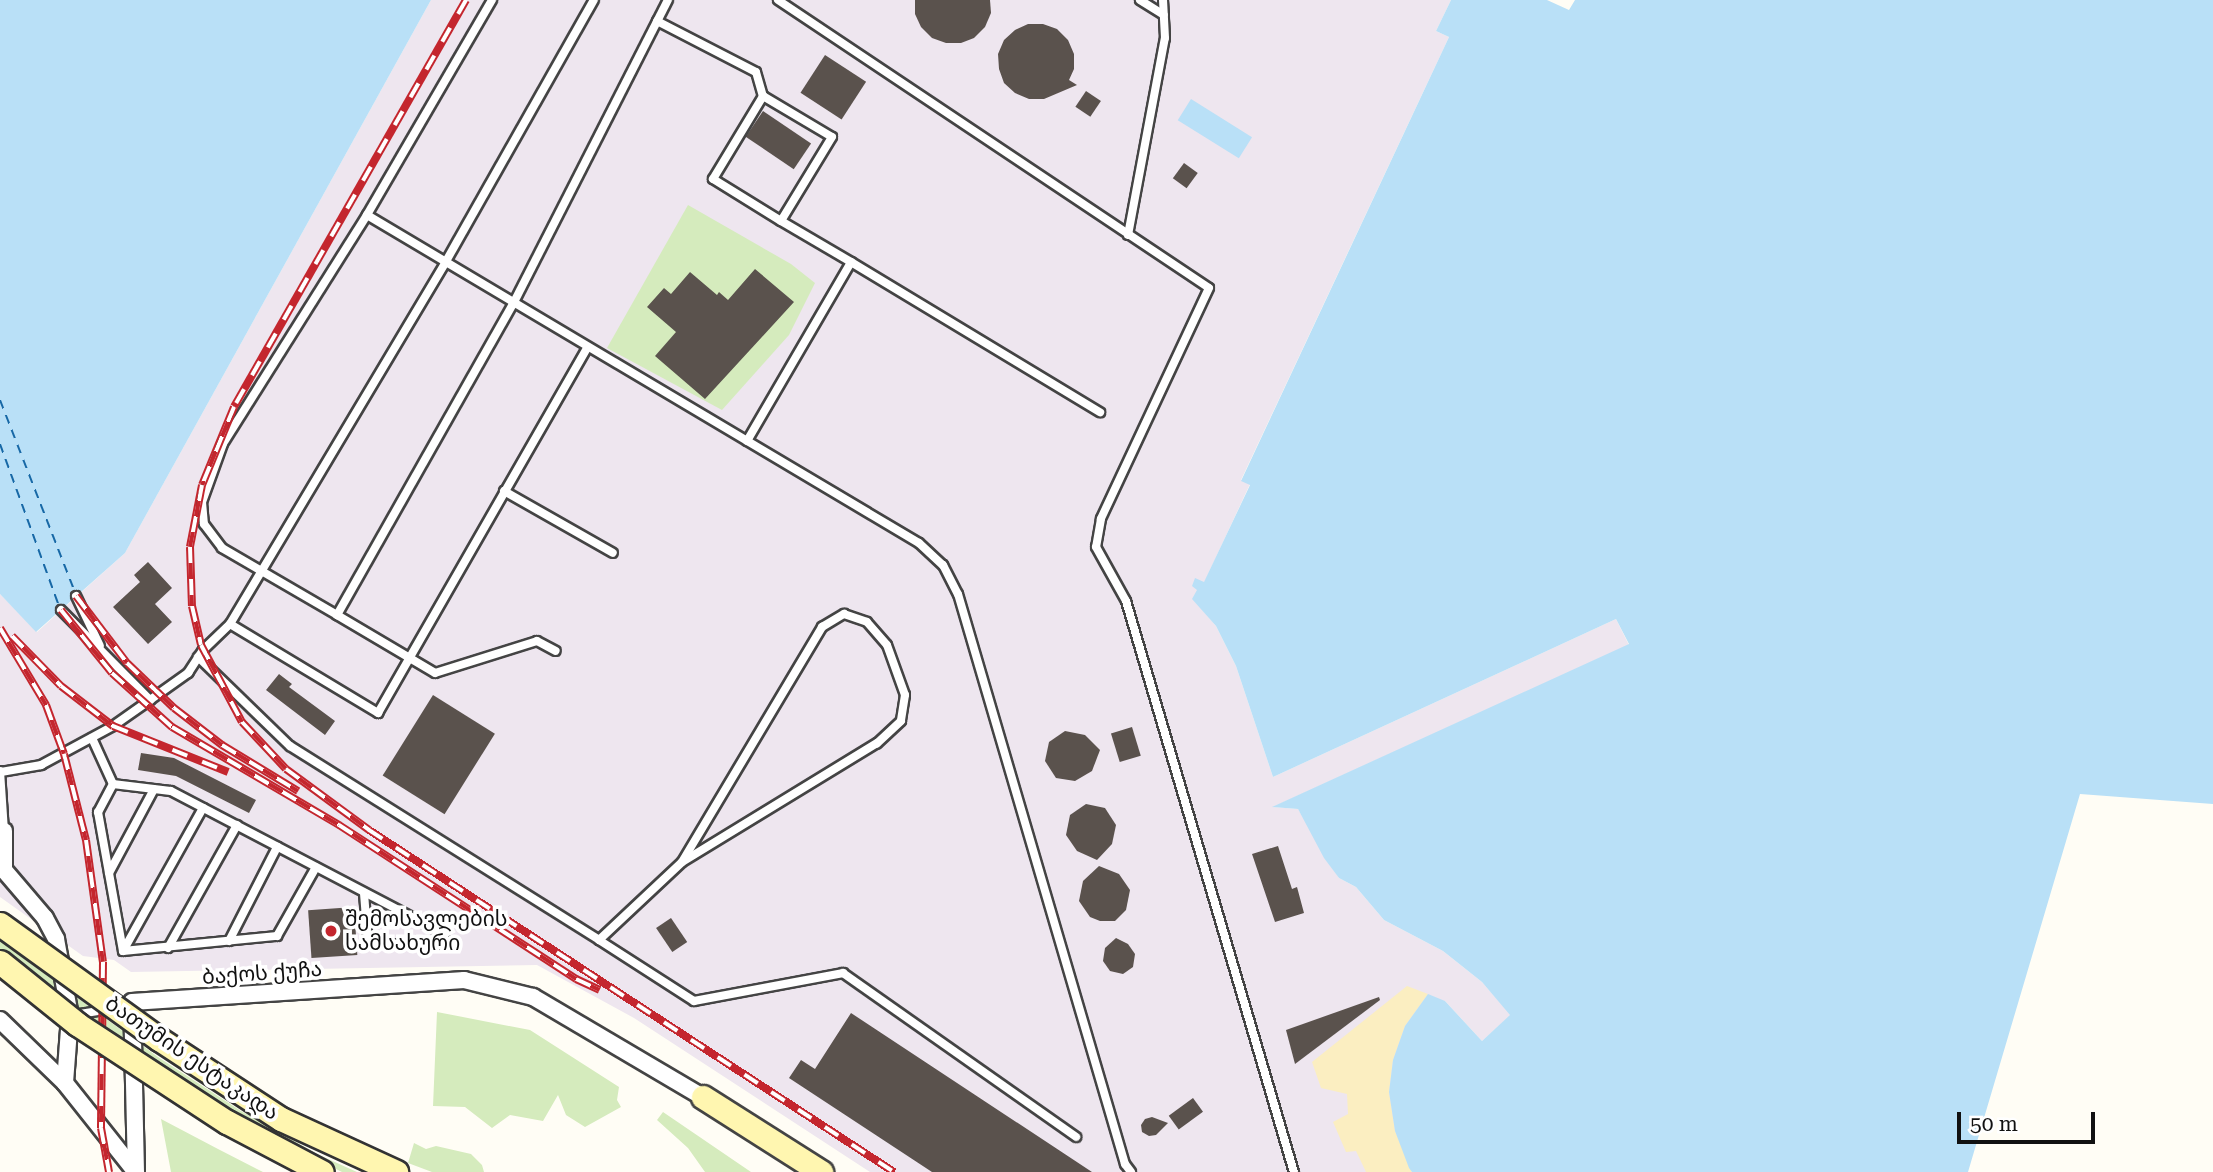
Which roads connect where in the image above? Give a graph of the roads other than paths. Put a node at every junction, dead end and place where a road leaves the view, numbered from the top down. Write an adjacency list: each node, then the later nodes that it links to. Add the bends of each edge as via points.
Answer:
1 (492, 0): 10 (lane)
2 (594, 0): 13 (lane)
3 (668, 0): 8 (lane)
4 (778, 0): 12 (lane)
5 (1140, 0): 7 (lane)
6 (1163, 0): 7 (lane)
7 (1164, 15): 12 (lane, via 1165,38)
8 (657, 21): 9 (lane, via 756,72); 15 (lane)
9 (763, 96): 11 (lane, via 713,179); 11 (lane, via 832,137)
10 (367, 215): 13 (lane); 21 (lane, via 223,444 210,475 202,502 204,524 222,548)
11 (781, 220): 14 (lane)
12 (1128, 235): 60 (lane, via 1209,288 1101,519 1096,547 1126,601)
13 (445, 262): 15 (lane); 21 (lane)
14 (851, 262): 17 (lane); 18 (lane)
15 (513, 304): 16 (lane); 24 (lane)
16 (587, 348): 18 (lane); 19 (lane)
17 (1100, 412)
18 (747, 441): 59 (lane, via 919,543 943,565 958,594)
19 (504, 491): 20 (lane); 29 (lane)
20 (613, 553)
21 (261, 571): 24 (lane); 25 (lane)
22 (76, 596): 27 (lane)
23 (61, 610): 27 (lane)
24 (337, 615): 29 (lane)
25 (230, 624): 28 (lane); 29 (lane, via 378,713)
26 (556, 651): 29 (lane, via 537,641 435,673)
27 (103, 652): 30 (lane)
28 (198, 657): 30 (lane, via 188,673); 44 (lane, via 289,746)
29 (410, 658)
30 (150, 700): 31 (lane)
31 (92, 738): 32 (lane, via 41,765); 33 (lane)
32 (1, 772): 37 (lane)
33 (113, 784): 34 (lane); 41 (lane, via 98,812)
34 (154, 789): 35 (lane, via 171,791); 41 (lane)
35 (203, 808): 36 (lane); 47 (lane)
36 (237, 825): 38 (lane); 46 (lane)
37 (4, 831): 50 (street, via 4,870 46,918 56,939)
38 (277, 847): 40 (lane); 45 (lane)
39 (682, 862): 39 (lane, via 822,627 844,614 867,622 887,645 905,695 901,721 877,743); 44 (lane)
40 (316, 867): 42 (lane); 45 (lane, via 277,936)
41 (108, 874): 47 (lane)
42 (364, 893): 42 (lane, via 444,934 445,944 368,944)
43 (0, 924): 57 (main road, ბათუმის ესტაკადა, bridge, via 159,1039 281,1119)
44 (599, 940): 54 (lane, via 694,1001 843,974)
45 (229, 941): 46 (lane)
46 (168, 948): 47 (lane)
47 (123, 951)
48 (0, 962): 56 (main road, ბათუმის ესტაკადა, bridge, via 77,1024 227,1122)
49 (132, 1002): 50 (lane); 53 (street, ბაქოს ქუჩა, via 464,981 533,997); 55 (street)
50 (70, 1016): 52 (street)
51 (0, 1020): 52 (street)
52 (65, 1083): 55 (street)
53 (703, 1097): 58 (main road)
54 (1076, 1137)
55 (136, 1172)
56 (323, 1172)
57 (396, 1172)
58 (821, 1172)
59 (1131, 1172)
60 (1294, 1172)

